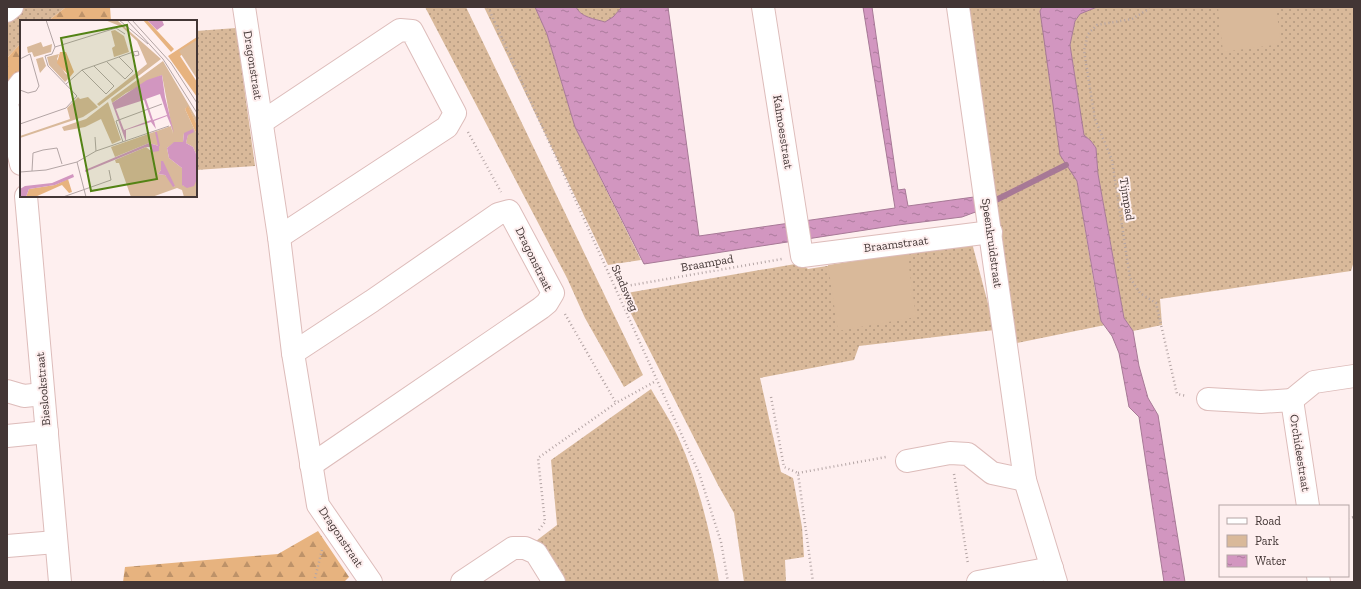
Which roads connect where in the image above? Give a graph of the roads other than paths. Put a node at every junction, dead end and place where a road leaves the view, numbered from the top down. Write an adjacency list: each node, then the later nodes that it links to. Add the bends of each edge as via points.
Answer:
1 (12, 7): 5 (main road)
2 (244, 7): 9 (main road, Dragonstraat)
3 (763, 7): 14 (main road, Kalmoesstraat)
4 (958, 7): 12 (main road, Speenkruidstraat)
5 (7, 11)
6 (20, 83): 7 (main road)
7 (7, 101)
8 (7, 104): 10 (main road)
9 (262, 122): 13 (main road, Dragonstraat); 13 (main road, Dragonstraat, via 400,30 412,31 455,113 446,127)
10 (20, 160)
11 (26, 197): 18 (main road, Bieslookstraat)
12 (988, 212): 14 (main road, Braamstraat); 25 (main road, Speenkruidstraat)
13 (279, 237): 15 (main road, Dragonstraat)
14 (801, 249)
15 (293, 353): 24 (main road, Dragonstraat); 24 (main road, Dragonstraat, via 498,214 509,211 553,293 548,303)
16 (1354, 376): 20 (main road, Orchideestraat, via 1314,382)
17 (7, 391): 18 (main road, via 24,396)
18 (43, 394): 21 (main road, Bieslookstraat)
19 (1208, 400): 20 (main road, Orchideestraat)
20 (1292, 400): 26 (main road, Orchideestraat)
21 (47, 432): 22 (main road); 27 (main road, Bieslookstraat)
22 (7, 436)
23 (907, 461): 25 (main road, via 950,453 968,454 992,473)
24 (311, 466): 32 (main road, Dragonstraat, via 318,505)
25 (1026, 480): 30 (main road, Speenkruidstraat)
26 (1308, 505)
27 (56, 542): 28 (main road); 31 (main road, Bieslookstraat)
28 (7, 546)
29 (973, 574): 30 (main road, Speenkruidstraat)
30 (1054, 575)
31 (60, 582)
32 (371, 582)
33 (462, 582): 34 (main road, via 513,548 525,548 536,553)
34 (554, 582)

